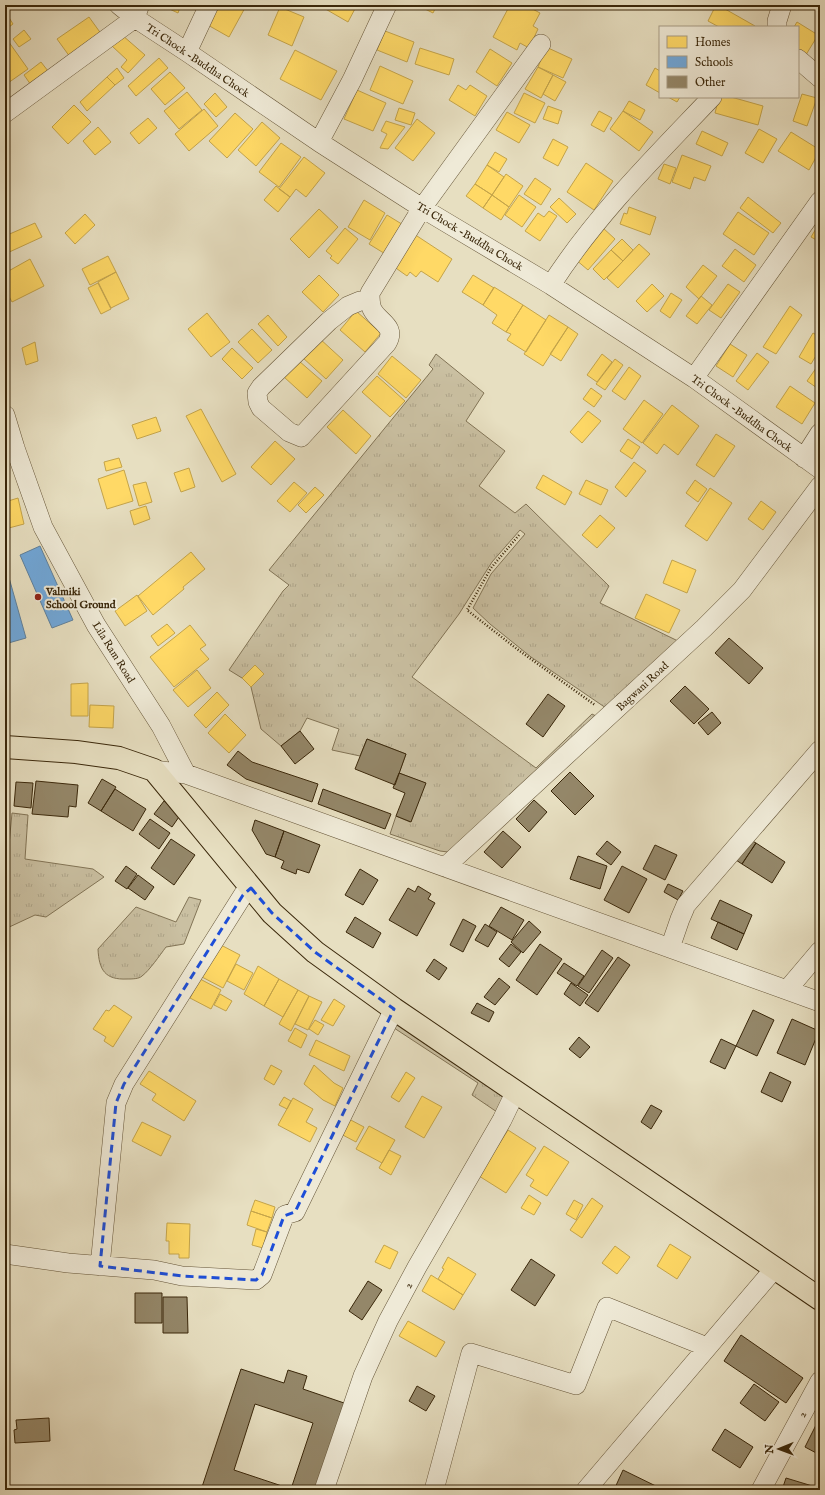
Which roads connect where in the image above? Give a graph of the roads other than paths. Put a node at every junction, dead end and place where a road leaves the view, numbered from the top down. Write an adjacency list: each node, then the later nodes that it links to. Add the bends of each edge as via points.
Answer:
1 (120, 5): 5 (street, Tri Chock -Buddha Chock)
2 (208, 5): 8 (street)
3 (387, 5): 13 (street)
4 (782, 5): 6 (street)
5 (137, 11): 8 (street, Tri Chock -Buddha Chock); 12 (street)
6 (777, 26)
7 (541, 44): 15 (street)
8 (187, 52): 13 (street, Tri Chock -Buddha Chock)
9 (799, 61): 10 (street)
10 (820, 78)
11 (711, 98): 16 (street, via 598,220 568,258)
12 (5, 113)
13 (319, 142): 15 (street, Tri Chock -Buddha Chock)
14 (820, 201): 18 (street)
15 (422, 208): 16 (street, Tri Chock -Buddha Chock); 17 (street, via 370,293)
16 (551, 285): 18 (street, Tri Chock -Buddha Chock)
17 (370, 301): 17 (street, via 374,313 389,329 391,334 387,343 301,437 289,432 261,408 257,393 260,387 348,306 360,301)
18 (694, 378): 21 (street, Tri Chock -Buddha Chock)
19 (5, 415): 27 (street, Lila Ram Road, via 43,527 96,625 161,726)
20 (820, 433): 21 (street)
21 (804, 458): 22 (street, Tri Chock -Buddha Chock)
22 (820, 469)
23 (820, 486): 28 (street, Bagwani Road, via 742,590 611,715)
24 (5, 746): 26 (main road, via 119,758)
25 (820, 750): 30 (street, via 686,905)
26 (154, 770): 27 (street); 29 (main road)
27 (186, 774): 28 (street)
28 (445, 867): 30 (street)
29 (251, 888): 34 (main road, via 272,914 315,952); 37 (street, via 243,895 132,1070 116,1103)
30 (670, 948): 32 (street)
31 (820, 951): 32 (street)
32 (787, 990): 33 (street)
33 (820, 1002)
34 (394, 1009): 35 (main road); 37 (street, via 295,1212 285,1215 262,1275 256,1280 182,1276 154,1270)
35 (516, 1092): 38 (main road); 42 (street, 2, via 388,1321 363,1376)
36 (5, 1254): 37 (street)
37 (100, 1266)
38 (774, 1268): 39 (main road); 40 (street)
39 (820, 1299)
40 (707, 1347): 43 (street, via 607,1307 576,1384 471,1353); 44 (street)
41 (820, 1381): 45 (street, 2)
42 (324, 1490)
43 (434, 1490)
44 (586, 1490)
45 (761, 1490)

